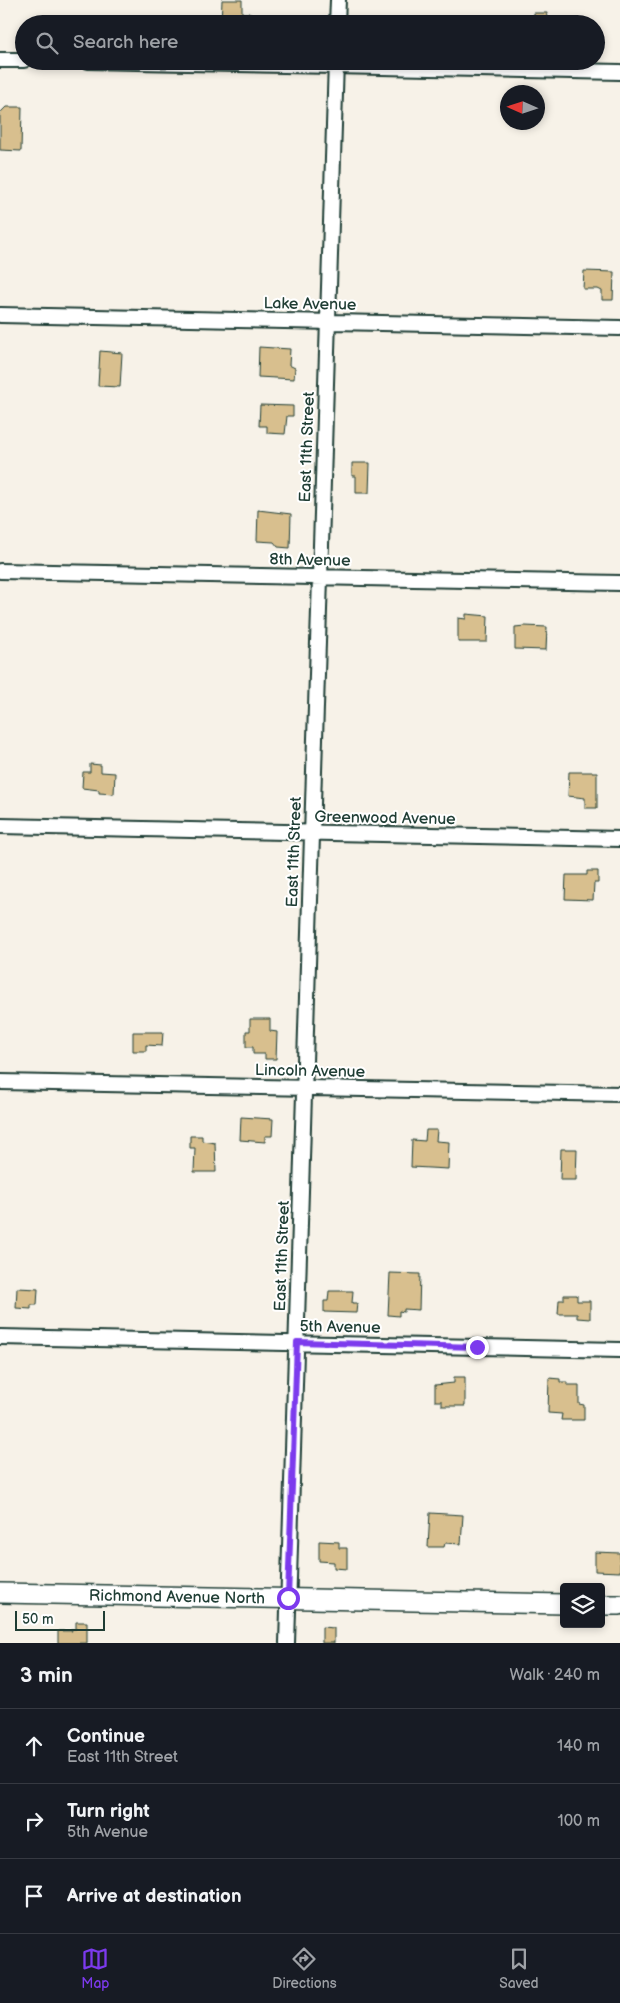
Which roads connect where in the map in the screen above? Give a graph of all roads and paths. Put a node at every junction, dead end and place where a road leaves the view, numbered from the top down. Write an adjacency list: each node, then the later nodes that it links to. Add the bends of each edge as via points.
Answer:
1 (338, 0): 2 (street)
2 (337, 15)
3 (0, 60): 4 (street)
4 (15, 60)
5 (336, 70): 9 (street, East 11th Street)
6 (557, 70): 7 (street)
7 (620, 72)
8 (0, 315): 9 (street, Lake Avenue)
9 (327, 322): 10 (street, Lake Avenue); 12 (street, East 11th Street)
10 (620, 328)
11 (0, 571): 12 (street, 8th Avenue)
12 (319, 577): 13 (street, 8th Avenue); 15 (street, East 11th Street)
13 (620, 583)
14 (0, 826): 15 (street, Greenwood Avenue)
15 (311, 832): 16 (street, Greenwood Avenue); 18 (street, East 11th Street)
16 (620, 839)
17 (0, 1082): 18 (street, Lincoln Avenue)
18 (304, 1088): 19 (street, Lincoln Avenue); 21 (street, East 11th Street)
19 (620, 1094)
20 (0, 1337): 21 (street, 5th Avenue)
21 (297, 1342): 22 (street, 5th Avenue); 24 (street, East 11th Street)
22 (620, 1350)
23 (0, 1593): 24 (street, Richmond Avenue North)
24 (288, 1598): 25 (street, Richmond Avenue North); 28 (street, East 11th Street)
25 (560, 1604)
26 (605, 1605): 27 (street)
27 (620, 1605)
28 (287, 1643)

